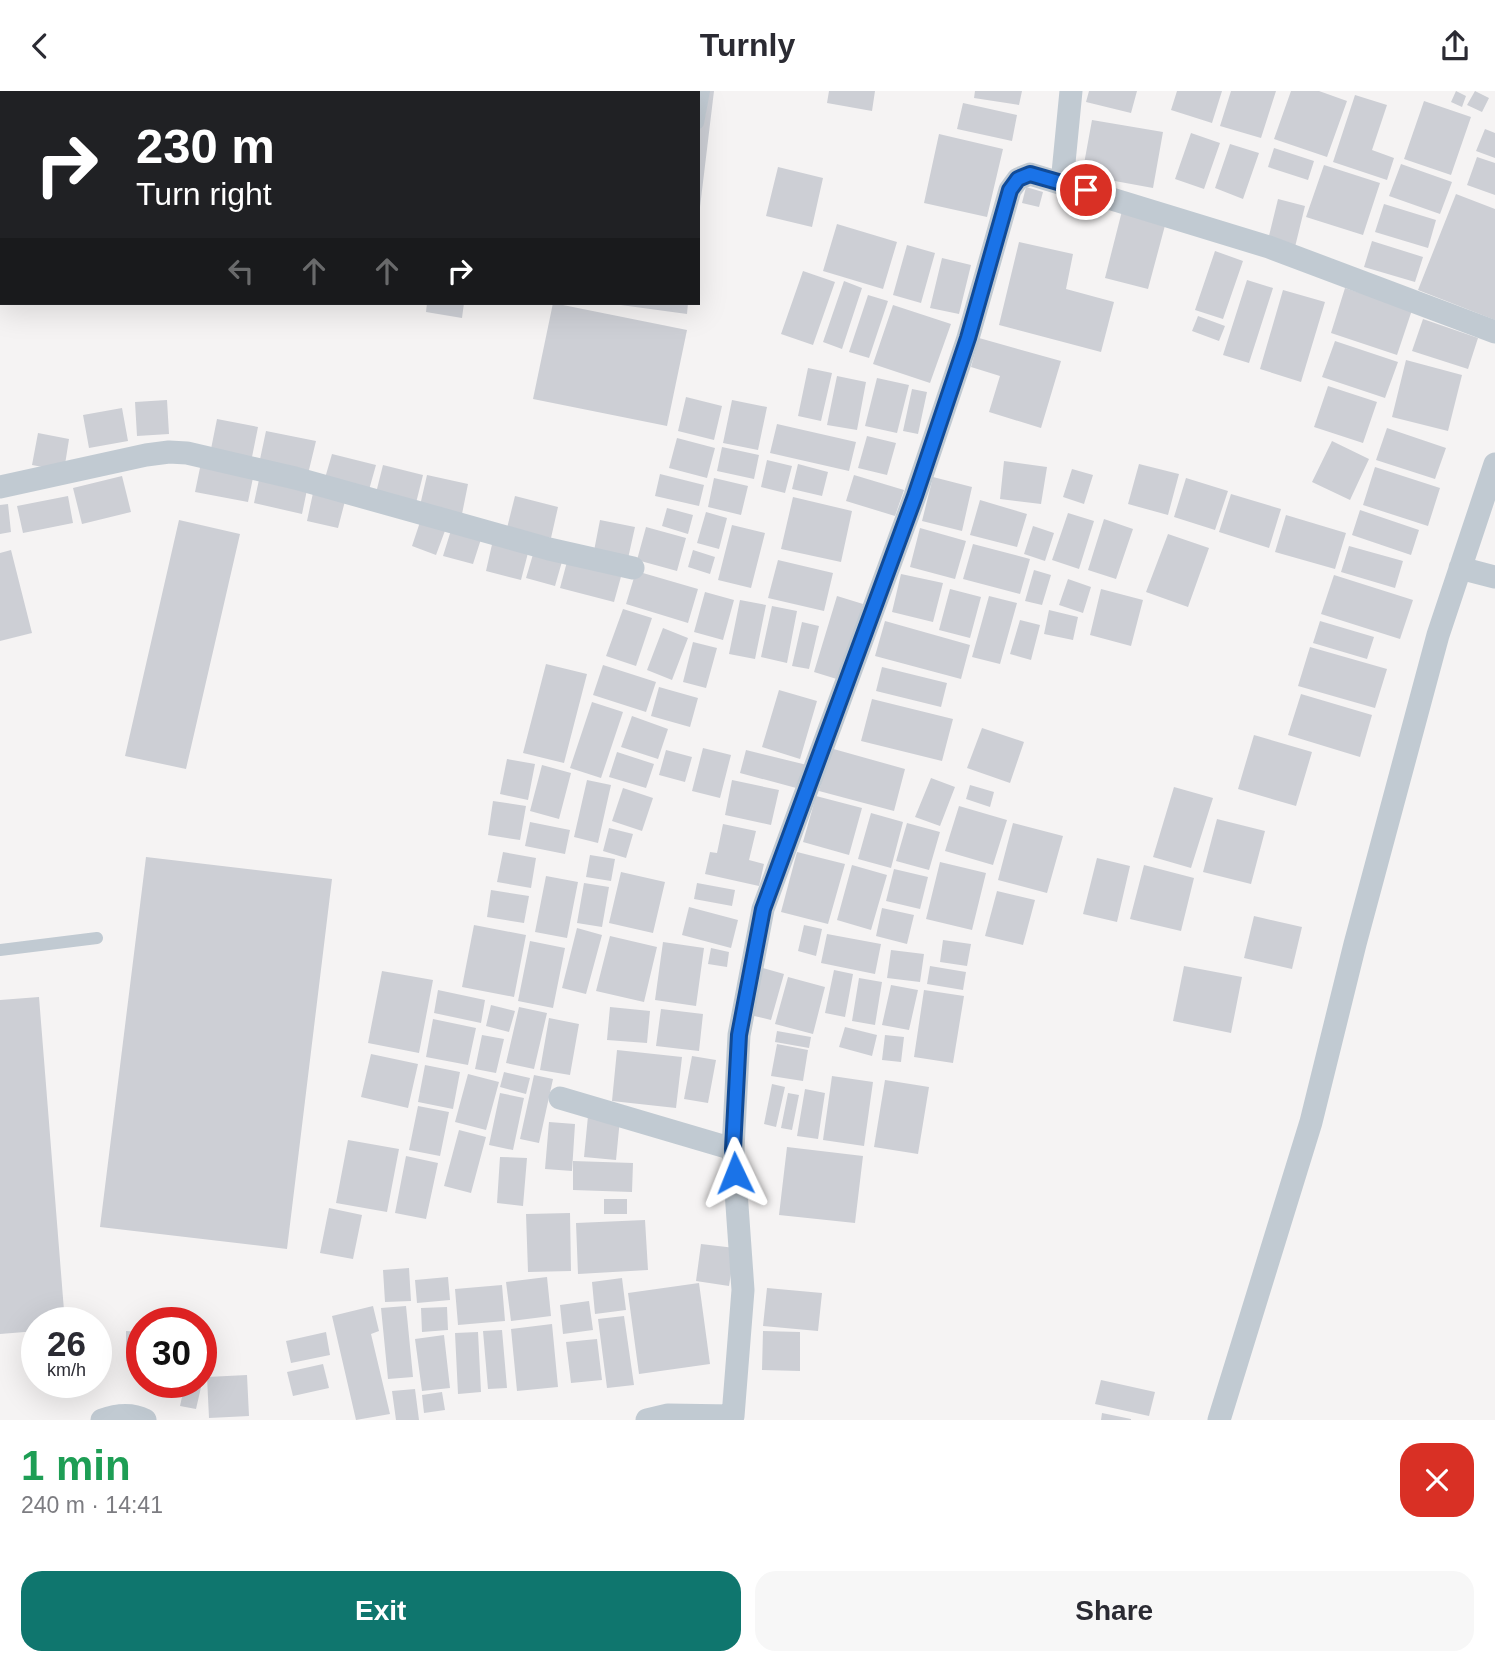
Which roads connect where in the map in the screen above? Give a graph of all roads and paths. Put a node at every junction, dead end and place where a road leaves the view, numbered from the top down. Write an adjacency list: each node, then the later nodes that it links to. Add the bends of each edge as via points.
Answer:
1 (704, 91): 3 (lane)
2 (1071, 91): 4 (street)
3 (700, 112)
4 (1062, 183): 5 (street, via 1269,247); 14 (street, via 1030,174 1018,179 1010,190 968,338 915,496 763,909 739,1035)
5 (1495, 332)
6 (1495, 464): 9 (street)
7 (0, 487): 8 (street, via 146,455 187,453)
8 (634, 568)
9 (1460, 568): 10 (street); 19 (street, via 1404,759 1311,1122)
10 (1495, 577)
11 (97, 939): 12 (lane)
12 (0, 950)
13 (559, 1098): 14 (street)
14 (733, 1149): 15 (street, via 743,1290)
15 (733, 1418): 18 (street)
16 (102, 1420): 17 (street, via 117,1415)
17 (145, 1420)
18 (646, 1420)
19 (1219, 1420)

